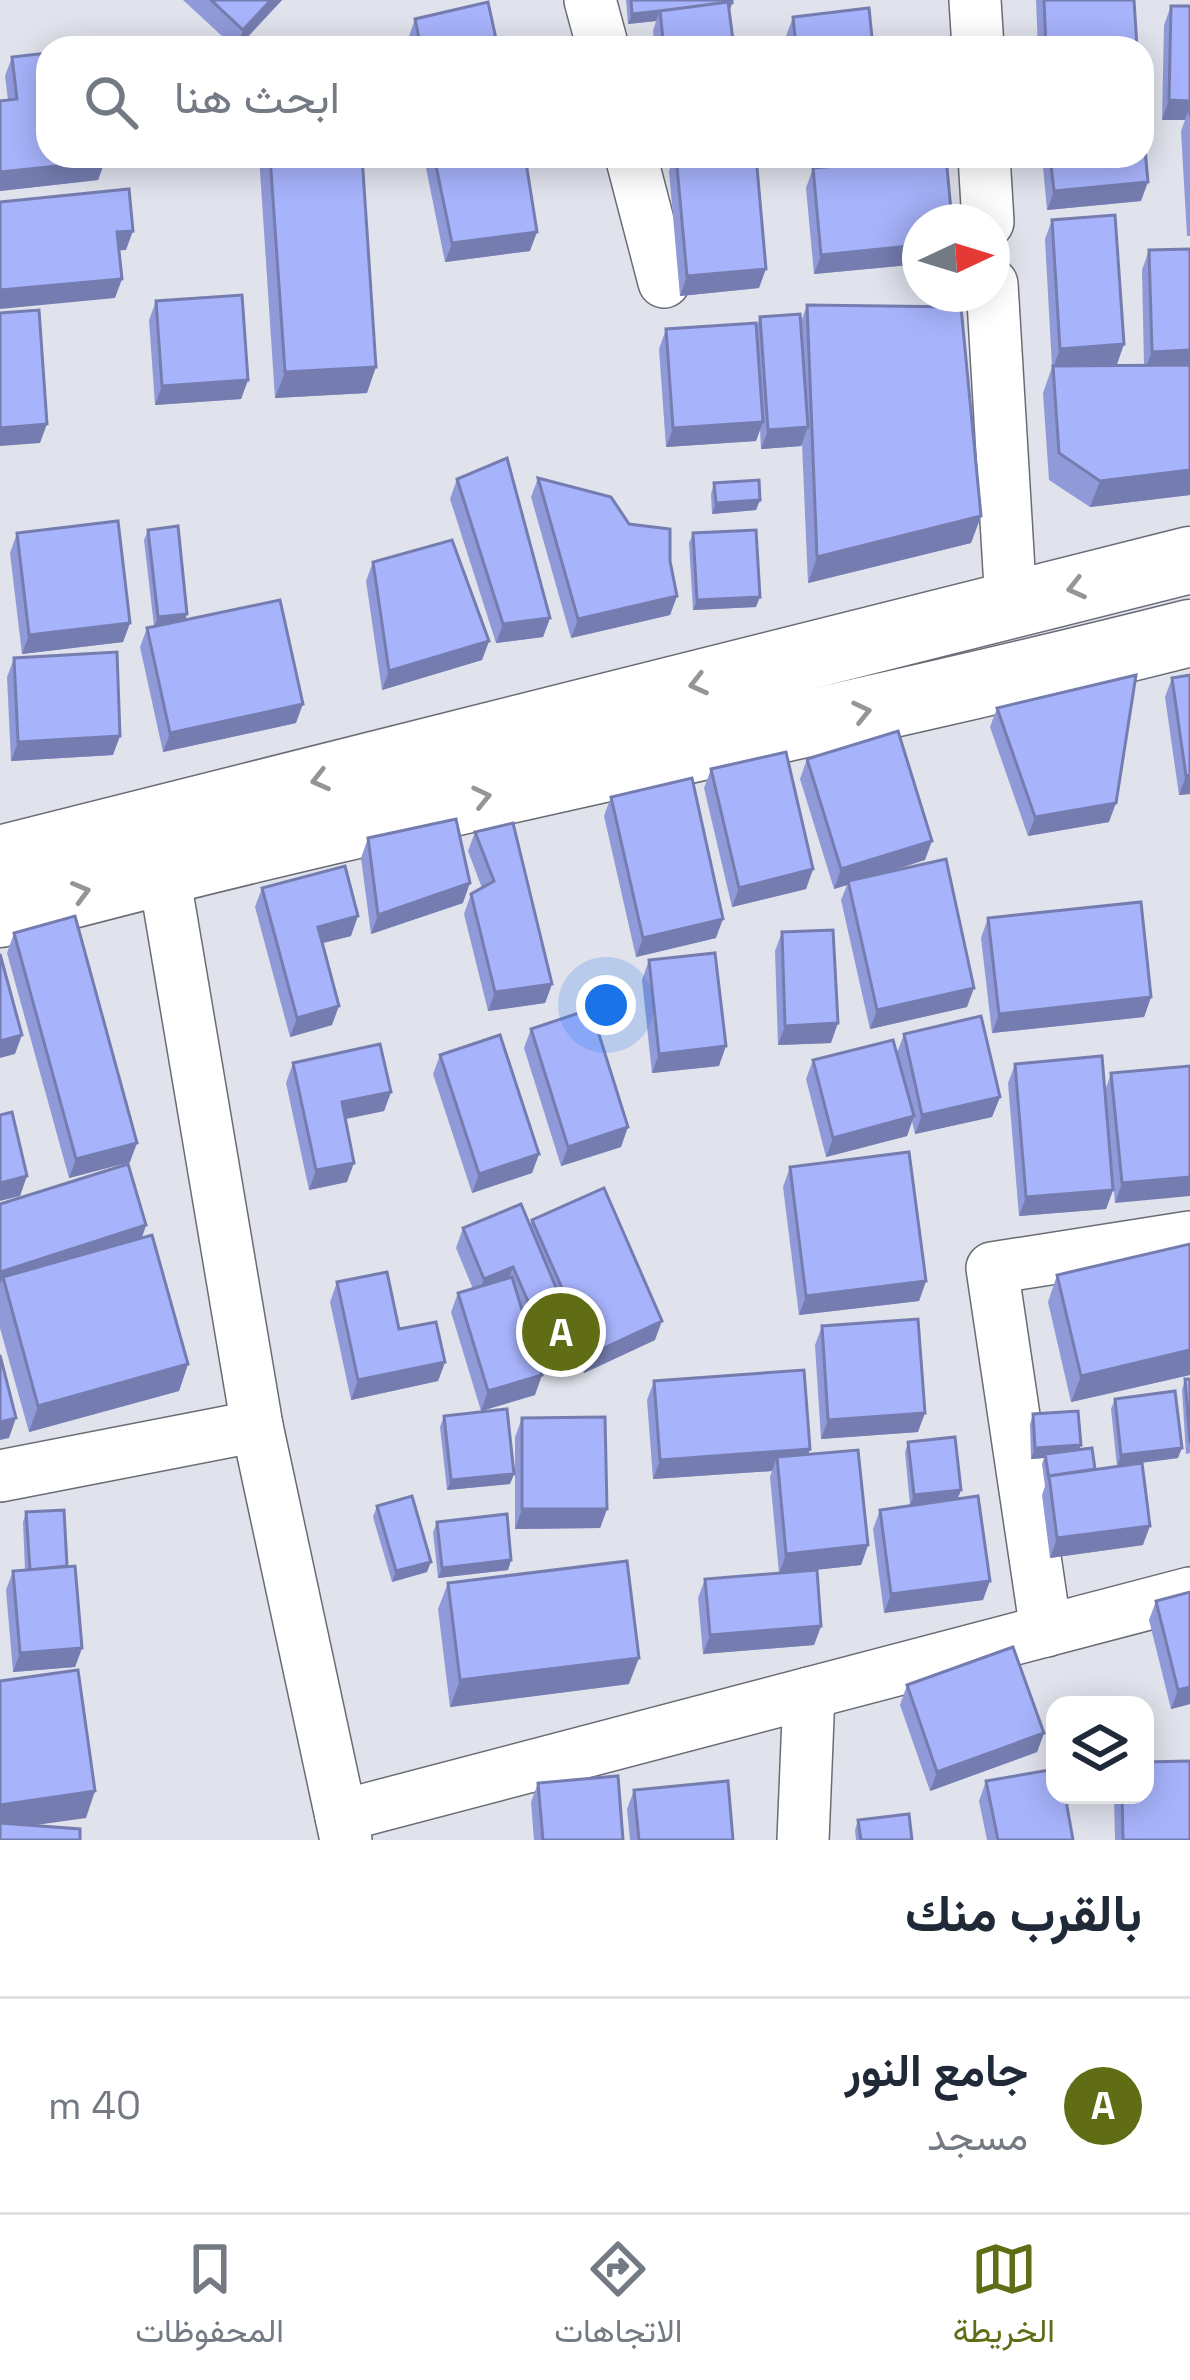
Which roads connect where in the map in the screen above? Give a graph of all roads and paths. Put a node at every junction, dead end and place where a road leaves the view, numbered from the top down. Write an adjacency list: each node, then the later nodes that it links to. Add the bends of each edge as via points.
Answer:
1 (590, 0): 3 (street)
2 (975, 0): 4 (street)
3 (600, 36)
4 (977, 36)
5 (634, 168): 8 (street)
6 (985, 168): 7 (street)
7 (987, 204)
8 (664, 282)
9 (994, 312): 11 (street)
10 (1190, 560): 11 (street, one-way to 11)
11 (1011, 604): 13 (street, one-way to 13)
12 (1190, 633): 14 (street, one-way to 12)
13 (0, 859)
14 (163, 869): 15 (street, one-way to 14); 17 (street)
15 (0, 914)
16 (1190, 1237): 20 (street, via 992,1268)
17 (257, 1426): 18 (street); 22 (street)
18 (0, 1476)
19 (1190, 1593): 20 (street)
20 (1046, 1631): 21 (street)
21 (809, 1693): 22 (street); 23 (street)
22 (344, 1828)
23 (802, 1840)

